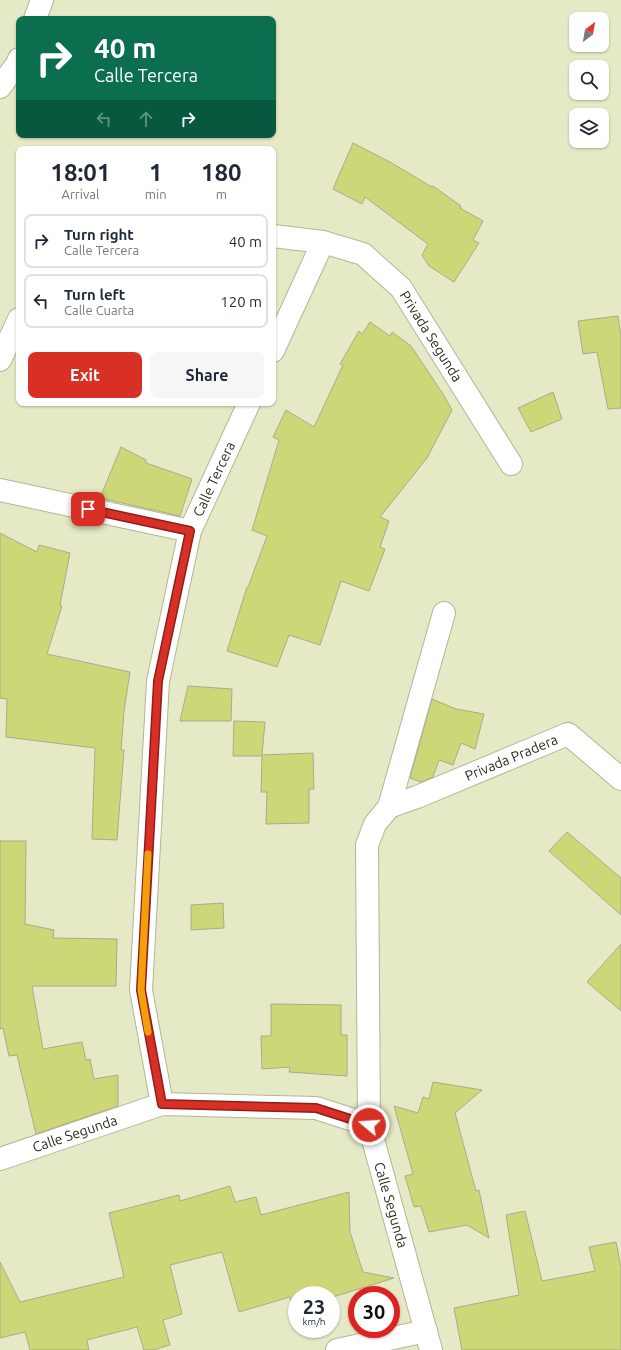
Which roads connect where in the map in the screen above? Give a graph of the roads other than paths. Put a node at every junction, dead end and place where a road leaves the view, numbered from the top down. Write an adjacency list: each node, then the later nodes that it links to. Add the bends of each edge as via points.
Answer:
1 (42, 0): 2 (street)
2 (36, 16)
3 (16, 65): 4 (street)
4 (0, 87)
5 (276, 236): 6 (street)
6 (323, 242): 8 (street); 11 (street, Privada Segunda, via 363,254 401,288)
7 (16, 325): 9 (street)
8 (276, 344)
9 (0, 360)
10 (248, 406): 13 (street, Calle Tercera)
11 (511, 464)
12 (0, 490): 13 (street)
13 (190, 531): 17 (street, Calle Tercera, via 158,681 141,990)
14 (444, 613): 16 (street)
15 (621, 779): 16 (street, Privada Pradera, via 568,734)
16 (389, 807): 18 (street, via 375,824 367,845)
17 (162, 1104): 18 (street, Calle Segunda, via 316,1108); 19 (street, Calle Segunda)
18 (369, 1125): 20 (street, Calle Segunda)
19 (0, 1159)
20 (428, 1340): 21 (street)
21 (337, 1350)

